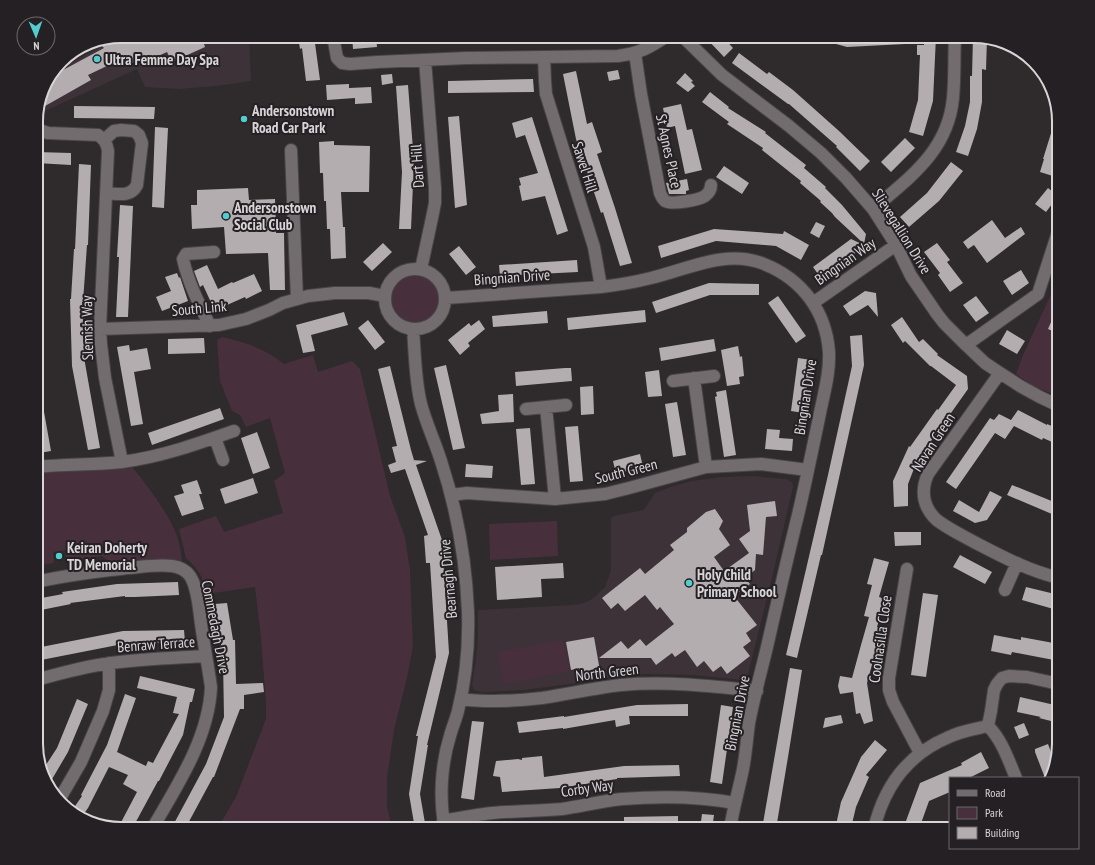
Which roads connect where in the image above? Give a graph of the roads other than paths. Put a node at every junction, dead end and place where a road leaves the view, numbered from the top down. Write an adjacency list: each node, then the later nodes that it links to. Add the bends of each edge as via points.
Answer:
1 (335, 43): 7 (street, via 337,58 342,63)
2 (656, 43): 5 (street)
3 (689, 43): 13 (street, Slievegallion Drive, via 722,76 821,153)
4 (955, 43): 13 (street, via 953,98 948,121 940,140 921,167)
5 (635, 53): 6 (street, via 618,56); 11 (street, St Agnes Place, via 662,198 677,203 703,197 711,189)
6 (544, 57): 7 (street); 18 (street, Sawel Hill, via 546,94 594,247)
7 (426, 60): 17 (street, Dart Hill, via 435,203)
8 (43, 132): 9 (street, via 98,135)
9 (104, 140): 12 (street, Slemish Way, via 108,146); 12 (street, via 114,131 134,131 142,143 137,185 134,190 121,194)
10 (291, 150): 21 (street)
11 (711, 185)
12 (107, 193): 24 (street, Slemish Way)
13 (873, 209): 14 (street, Slievegallion Drive)
14 (896, 246): 22 (street, Bingnian Way); 26 (street, Slievegallion Drive, via 911,276 937,314)
15 (1052, 251): 26 (street, via 1038,294)
16 (214, 252): 23 (street, via 186,254 183,259 192,288)
17 (421, 269): 19 (street, via 406,270 394,277 386,289); 20 (street, via 438,279)
18 (601, 287): 20 (street, Bingnian Drive); 22 (street, Bingnian Drive, via 652,278 726,258 745,259 762,263 783,273 801,288)
19 (385, 296): 21 (street, South Link, via 369,293 335,293); 25 (street, via 385,304 392,318 398,324)
20 (446, 298): 25 (street, via 442,314 436,321 429,326)
21 (297, 299): 23 (street, South Link, via 246,319)
22 (813, 303): 41 (street, Bingnian Drive, via 826,333 829,367)
23 (210, 326): 24 (street, South Link)
24 (100, 329): 38 (street, Slemish Way, via 105,378)
25 (413, 329): 42 (street, Bearnagh Drive, via 421,403)
26 (966, 345): 27 (street, Slievegallion Drive, via 984,363)
27 (1000, 373): 31 (street, Slievegallion Drive); 44 (street, Navan Green, via 928,474 924,482 924,494 927,507 941,523)
28 (714, 376): 29 (street)
29 (694, 378): 30 (street); 40 (street)
30 (673, 381)
31 (1052, 403)
32 (566, 405): 33 (street)
33 (546, 407): 34 (street); 43 (street)
34 (526, 409)
35 (234, 431): 36 (street)
36 (215, 438): 37 (street); 38 (street, via 162,455)
37 (223, 460)
38 (122, 462): 39 (street)
39 (43, 467)
40 (706, 467): 41 (street, South Green, via 761,464); 43 (street, South Green, via 605,494)
41 (808, 470): 53 (street, Bingnian Drive)
42 (451, 495): 43 (street, South Green, via 467,493); 54 (street, Bearnagh Drive, via 462,543 467,585 468,635)
43 (555, 499)
44 (1017, 563): 46 (street, Navan Green); 48 (street)
45 (907, 569): 56 (street, Coolnasilla Close, via 889,690)
46 (1052, 576)
47 (43, 580): 49 (street, Commedagh Drive, via 142,567 178,567 190,576 194,585)
48 (1005, 590)
49 (206, 656): 50 (street, Benraw Terrace); 60 (street, Commedagh Drive, via 211,698 203,730 180,780)
50 (109, 663): 51 (street, Benraw Terrace); 58 (street, via 109,690 103,711 81,762)
51 (43, 678)
52 (1052, 682): 55 (street, via 1022,676 1002,678 994,690)
53 (757, 691): 54 (street, North Green, via 696,684 656,683 620,685 520,700 486,702); 59 (street, Bingnian Drive)
54 (461, 699): 61 (street, Bearnagh Drive, via 450,736 442,780)
55 (988, 726): 56 (street, via 964,731); 57 (street, via 1000,741)
56 (920, 753): 64 (street, via 902,770 894,782 881,806)
57 (1016, 777)
58 (62, 795)
59 (735, 803): 62 (street, Corby Way, via 697,798 642,798 541,811 491,813); 63 (street, Bingnian Drive)
60 (156, 822)
61 (444, 822)
62 (456, 822)
63 (731, 822)
64 (876, 822)

